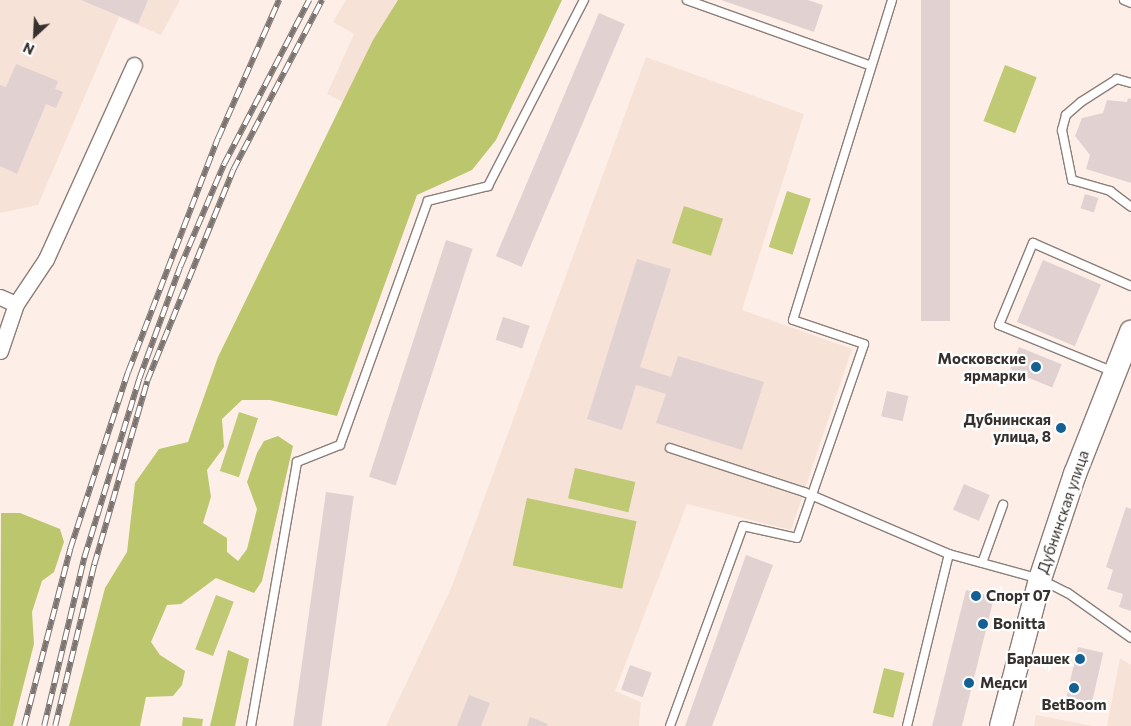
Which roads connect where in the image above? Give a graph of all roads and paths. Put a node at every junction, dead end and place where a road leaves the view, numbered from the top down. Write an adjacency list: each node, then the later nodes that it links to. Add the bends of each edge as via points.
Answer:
1 (584, 0): 23 (lane, via 488,186 428,201 340,445 298,462)
2 (687, 0): 7 (lane)
3 (892, 0): 7 (lane)
4 (1124, 0): 5 (lane)
5 (1131, 3)
6 (134, 65): 12 (street, via 46,259)
7 (871, 66): 17 (lane, via 793,320 864,344)
8 (1131, 83): 9 (lane, via 1117,78 1081,102 1066,115 1062,130 1072,180 1110,191)
9 (1131, 207)
10 (1131, 286): 15 (lane, via 1032,243 999,325)
11 (0, 297): 12 (street)
12 (16, 304): 14 (street)
13 (1131, 332): 15 (main road, Дубнинская улица)
14 (0, 351)
15 (1114, 372): 21 (main road, Дубнинская улица)
16 (670, 448): 17 (lane)
17 (812, 496): 19 (lane); 24 (lane, via 797,538 743,526)
18 (1003, 505): 20 (lane)
19 (949, 554): 20 (lane); 25 (lane)
20 (982, 563): 21 (lane)
21 (1040, 579): 22 (lane, via 1068,593); 26 (main road, Дубнинская улица)
22 (1131, 638)
23 (251, 726)
24 (670, 726)
25 (907, 726)
26 (1001, 726)

